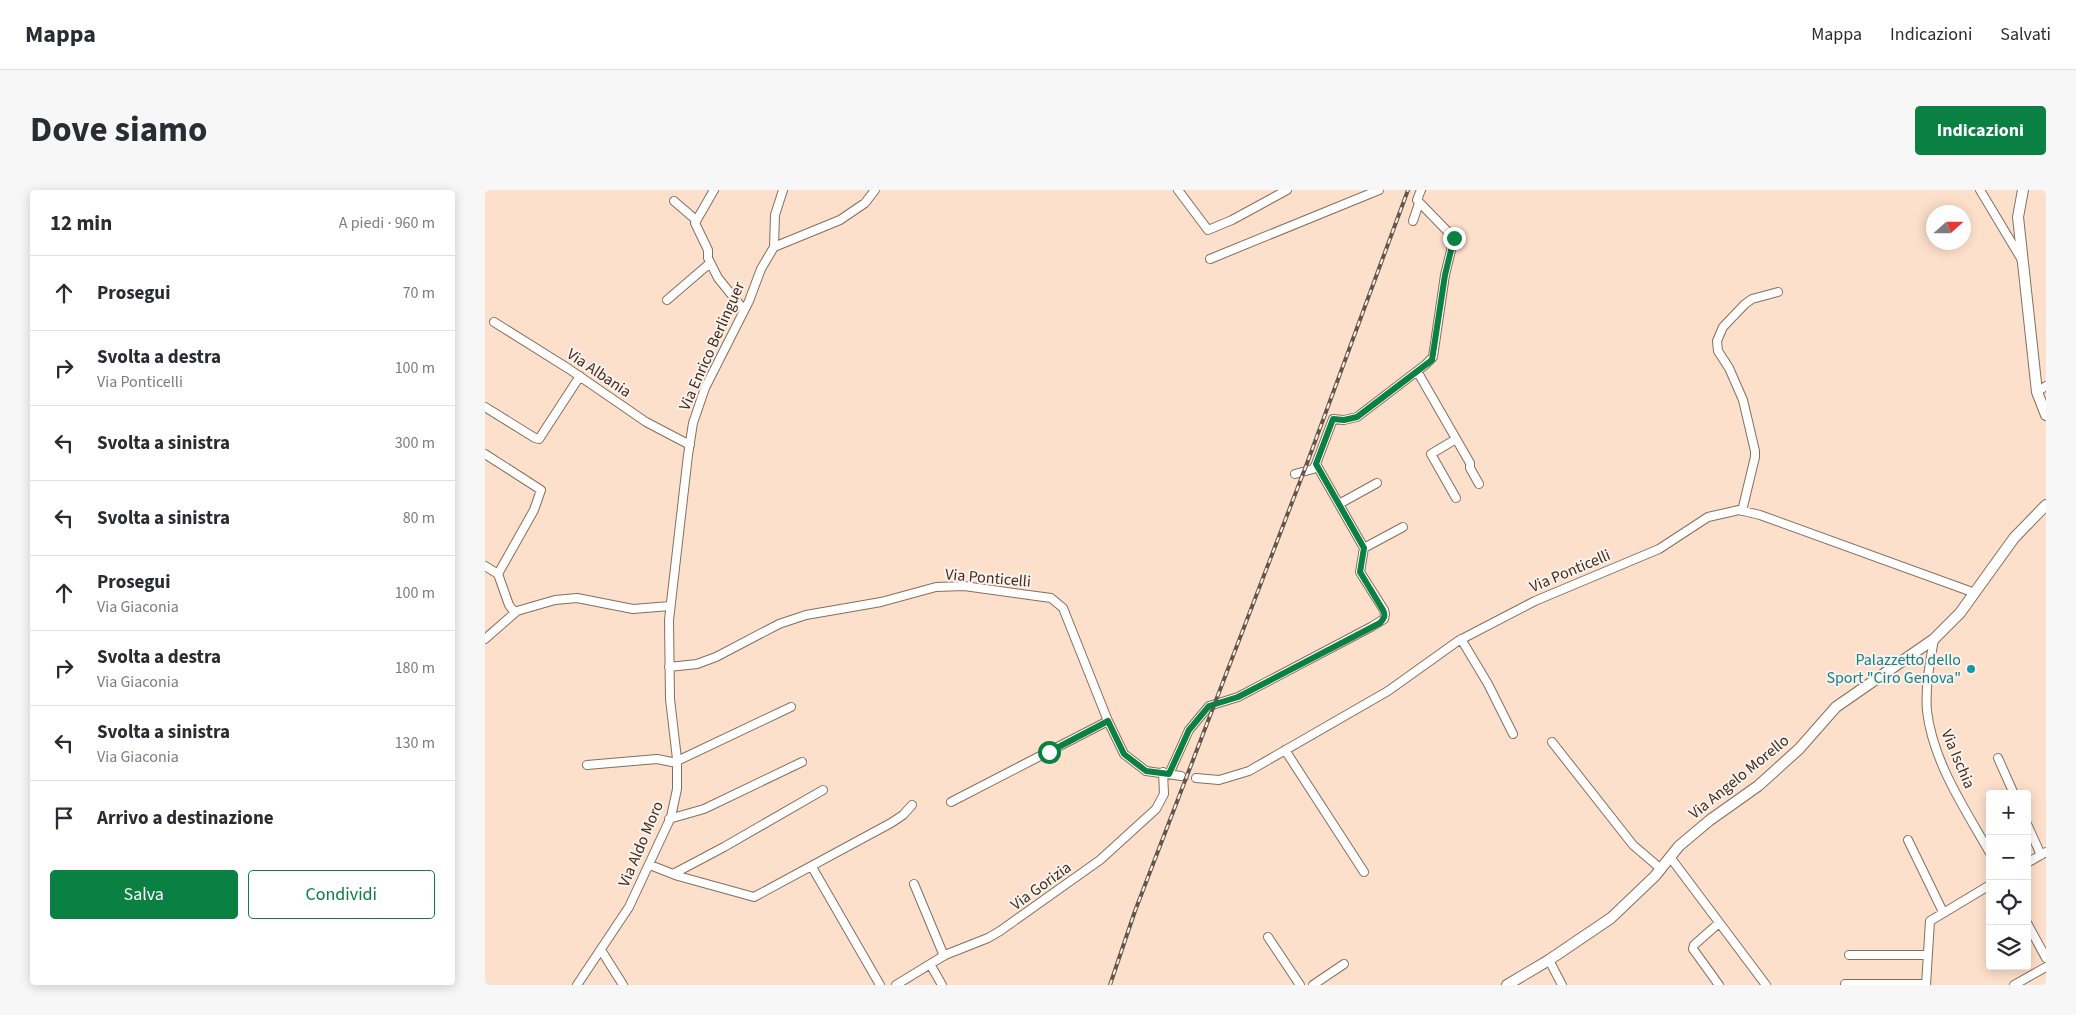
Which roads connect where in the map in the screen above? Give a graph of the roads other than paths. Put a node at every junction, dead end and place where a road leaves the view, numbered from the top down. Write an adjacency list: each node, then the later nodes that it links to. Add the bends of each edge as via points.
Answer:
1 (714, 190): 12 (street)
2 (783, 190): 14 (street, via 775,215)
3 (875, 190): 14 (street, via 865,203 841,220)
4 (1178, 190): 5 (street, via 1210,230)
5 (1287, 190)
6 (1379, 190): 15 (street)
7 (1421, 190): 11 (street)
8 (1979, 190): 17 (street)
9 (2023, 190): 17 (street, via 2018,218)
10 (674, 202): 12 (street)
11 (1419, 203): 13 (street); 22 (street, via 1454,238 1443,283 1433,357)
12 (696, 220): 16 (street)
13 (1413, 221)
14 (774, 247): 20 (street, Via Enrico Berlinguer)
15 (1210, 259)
16 (710, 263): 19 (street); 20 (street)
17 (2024, 264): 24 (street)
18 (1778, 292): 37 (street, via 1745,304 1723,327 1717,341 1718,351 1743,400 1755,451)
19 (667, 300)
20 (744, 310): 28 (street, Via Enrico Berlinguer, via 705,388 693,423)
21 (494, 322): 23 (street, Via Albania)
22 (1417, 371): 27 (street); 30 (street, via 1357,417 1333,419)
23 (580, 376): 25 (street, via 539,439); 28 (street, Via Albania, via 646,422)
24 (2042, 389): 26 (street)
25 (485, 407)
26 (2046, 415)
27 (1456, 439): 33 (street); 34 (street, via 1431,454)
28 (690, 445): 43 (street, Via Enrico Berlinguer)
29 (485, 454): 41 (street, via 541,490 534,510)
30 (1316, 464): 31 (street, via 1313,469); 35 (street)
31 (1295, 474)
32 (1377, 483): 35 (street)
33 (1479, 484)
34 (1456, 498)
35 (1339, 504): 39 (street)
36 (2043, 508): 42 (street, Via Angelo Morello, via 2013,538)
37 (1742, 511): 42 (street, Via Ponticelli); 45 (street, Via Ponticelli, via 1708,517 1659,549 1535,601)
38 (1403, 527): 39 (street)
39 (1364, 548): 58 (street, via 1360,572 1385,614 1380,623 1238,697 1209,706 1189,730)
40 (485, 566): 41 (street)
41 (498, 574): 44 (street)
42 (1975, 593): 46 (street, Via Angelo Morello)
43 (670, 606): 44 (street, via 633,609 577,598 555,600); 48 (street, Via Enrico Berlinguer)
44 (515, 613): 47 (street)
45 (1461, 639): 51 (street); 53 (street, Via Ponticelli, via 1388,691)
46 (1934, 639): 68 (street, Via Ischia, via 1927,684 1931,733 1940,760); 70 (street, Via Angelo Morello, via 1836,707 1799,749 1758,786 1679,846)
47 (485, 640)
48 (669, 668): 50 (street, Via Ponticelli, via 716,657 779,624 806,615 871,604 936,587 964,586 1051,598 1063,608); 55 (street, Via Aldo Moro)
49 (791, 707): 55 (street)
50 (1108, 721): 58 (street, Via Ponticelli, via 1124,754 1146,771); 63 (street)
51 (1513, 734)
52 (1552, 742): 74 (street, via 1633,844)
53 (1285, 750): 60 (street, Via Ponticelli, via 1249,771 1219,780); 75 (street)
54 (1998, 758): 62 (street)
55 (677, 762): 57 (street, via 657,759); 65 (street, Via Aldo Moro, via 677,789)
56 (802, 762): 65 (street, via 704,809)
57 (587, 765)
58 (1166, 773): 59 (street, Via Ponticelli); 86 (street, Via Gorizia, via 1164,794 1156,809 1100,860 1000,932)
59 (1181, 776)
60 (1196, 778)
61 (823, 790): 76 (street)
62 (2012, 790)
63 (951, 802)
64 (912, 805): 76 (street, via 891,823 754,897)
65 (669, 819): 72 (street, Via Aldo Moro)
66 (2031, 831): 69 (street)
67 (1908, 840): 79 (street)
68 (1986, 846)
69 (2043, 853): 71 (street)
70 (1670, 858): 74 (street, Via Angelo Morello); 80 (street)
71 (2031, 860)
72 (650, 865): 76 (street); 83 (street, Via Aldo Moro, via 629,907)
73 (812, 867): 96 (street)
74 (1661, 869): 88 (street, Via Angelo Morello, via 1611,918)
75 (1364, 872)
76 (673, 874)
77 (915, 884): 86 (street)
78 (1986, 887): 79 (street)
79 (1943, 912): 85 (street, via 1930,921)
80 (1719, 923): 103 (street, via 1693,949); 104 (street)
81 (2028, 925): 87 (street)
82 (1268, 937): 99 (street)
83 (601, 950): 94 (street, Via Aldo Moro); 95 (street)
84 (1849, 955): 85 (street)
85 (1927, 955): 93 (street)
86 (944, 956): 89 (street, Via Gorizia)
87 (2046, 958)
88 (1549, 960): 101 (street, Via Angelo Morello); 102 (street)
89 (929, 964): 97 (street, Via Gorizia); 98 (street)
90 (1344, 964): 100 (street)
91 (2046, 967): 105 (street)
92 (1845, 984): 93 (street)
93 (1926, 984)
94 (577, 985)
95 (623, 985)
96 (879, 985)
97 (896, 985)
98 (942, 985)
99 (1300, 985)
100 (1313, 985)
101 (1507, 985)
102 (1563, 985)
103 (1719, 985)
104 (1766, 985)
105 (2014, 985)

